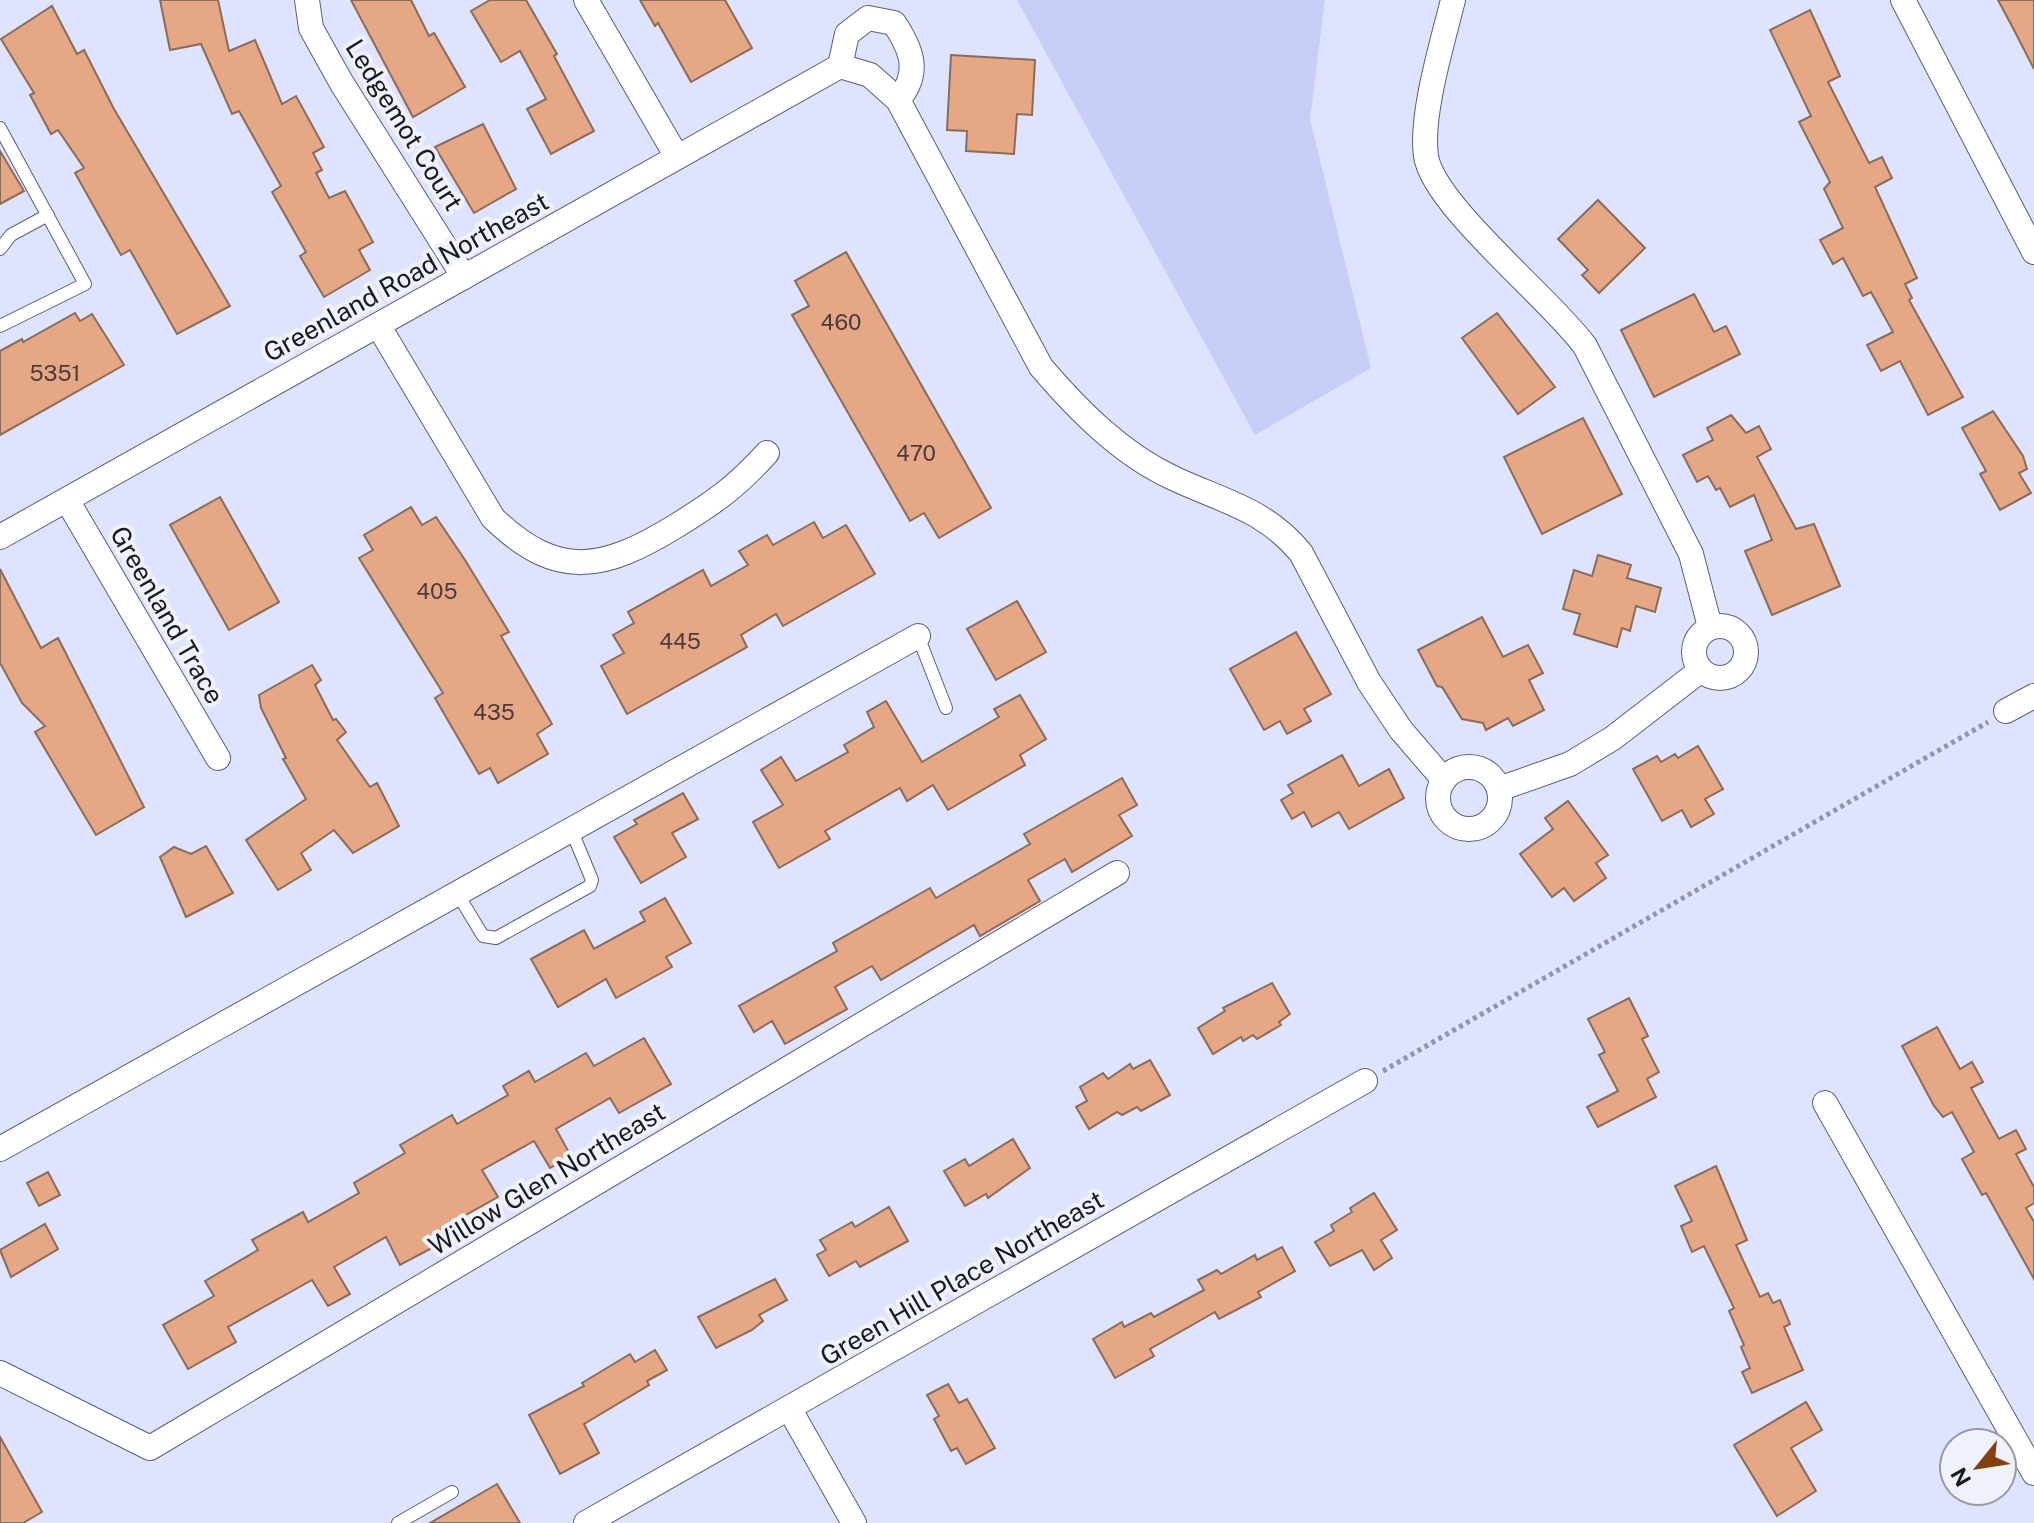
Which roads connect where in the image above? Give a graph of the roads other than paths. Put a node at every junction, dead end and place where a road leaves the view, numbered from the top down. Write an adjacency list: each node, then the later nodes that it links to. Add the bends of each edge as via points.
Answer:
1 (307, 0): 12 (street, Ledgemot Court, via 311,28 341,82)
2 (586, 0): 8 (street)
3 (1453, 0): 18 (street, via 1425,136 1428,165 1449,203 1566,320 1585,346 1691,554)
4 (1903, 0): 11 (street)
5 (840, 66): 6 (street, via 870,75); 6 (street, via 847,34 868,18 894,23 910,47 914,70); 8 (street, Greenland Road Northeast)
6 (898, 100): 25 (street, via 1041,367 1116,441 1168,476 1261,515 1286,534 1369,682)
7 (0, 128): 9 (lane)
8 (677, 157): 12 (street, Greenland Road Northeast)
9 (48, 215): 10 (lane, via 11,235); 14 (lane, via 85,284)
10 (0, 249)
11 (2034, 252)
12 (464, 277): 13 (street, Greenland Road Northeast)
13 (378, 325): 15 (street, via 493,518 516,540 550,557 592,562 635,552 733,490); 16 (street, Greenland Road Northeast)
14 (0, 326)
15 (767, 453)
16 (67, 500): 17 (street, Greenland Road Northeast); 24 (street, Greenland Trace)
17 (0, 537)
18 (1710, 627): 20 (street, via 1696,642); 20 (street, via 1730,627 1739,633 1745,662 1720,678)
19 (918, 636): 22 (lane); 27 (street)
20 (1701, 670): 26 (street, via 1570,764)
21 (2034, 696): 23 (street)
22 (946, 708)
23 (2006, 711)
24 (218, 758)
25 (1444, 780): 26 (street, via 1474,767 1485,771); 26 (street, via 1442,813 1449,822 1471,829 1498,811)
26 (1499, 789)
27 (571, 829): 29 (street); 29 (lane, via 590,886 496,938 483,936)
28 (1117, 873): 33 (street, Willow Glen Northeast, via 150,1448)
29 (457, 893): 32 (street)
30 (1365, 1081): 34 (street, Green Hill Place Northeast)
31 (1825, 1103): 35 (street)
32 (0, 1149)
33 (0, 1373)
34 (789, 1408): 38 (street, Green Hill Place Northeast); 39 (street)
35 (2034, 1473)
36 (452, 1492): 37 (lane)
37 (398, 1523)
38 (586, 1523)
39 (854, 1523)

